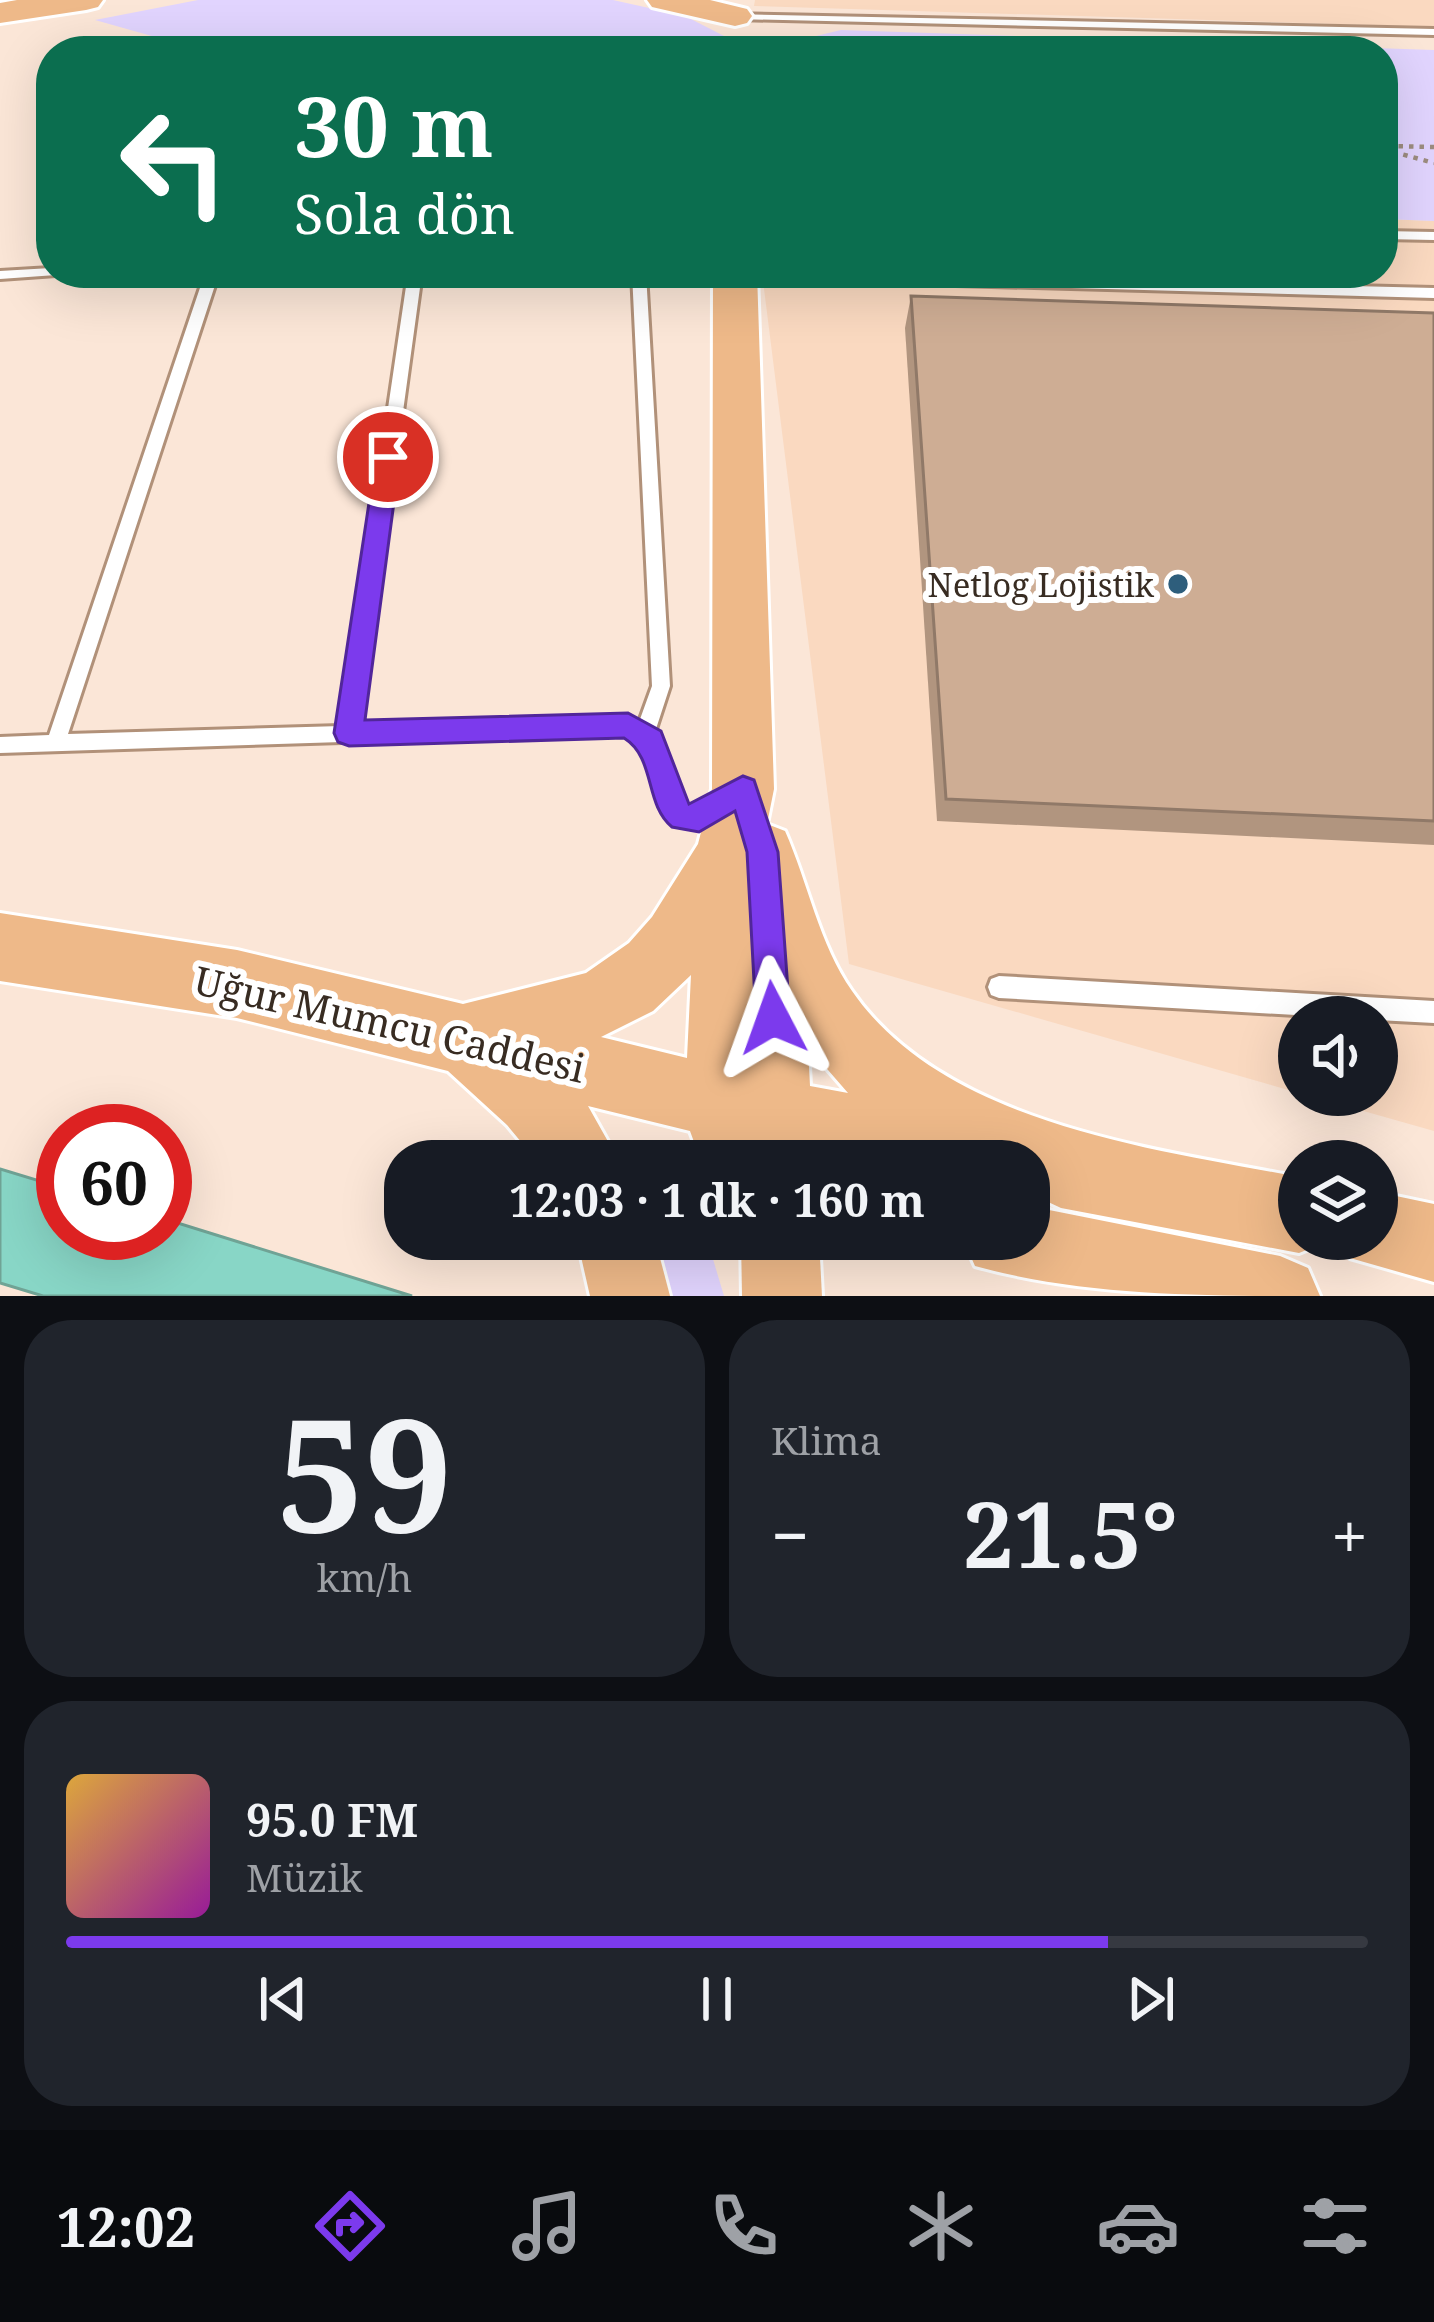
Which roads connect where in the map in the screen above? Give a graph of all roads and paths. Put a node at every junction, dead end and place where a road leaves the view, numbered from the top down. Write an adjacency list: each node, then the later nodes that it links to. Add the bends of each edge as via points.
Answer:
1 (86, 0): 4 (main road)
2 (664, 0): 3 (main road)
3 (729, 8): 5 (lane); 6 (main road)
4 (0, 13)
5 (1434, 32)
6 (745, 36)
7 (1398, 147): 8 (path)
8 (1434, 147)
9 (1398, 152): 10 (path)
10 (1434, 163)
11 (1398, 235): 12 (lane)
12 (1434, 236)
13 (36, 273): 14 (lane)
14 (0, 275)
15 (207, 288): 23 (lane)
16 (413, 288): 21 (lane)
17 (640, 288): 22 (lane, via 661,686)
18 (735, 288): 25 (main road)
19 (1224, 288): 20 (lane)
20 (1434, 293)
21 (349, 733): 22 (lane, via 628,725); 23 (lane)
22 (645, 734): 25 (lane, via 675,811)
23 (56, 742): 24 (lane)
24 (0, 746)
25 (744, 832): 29 (main road, via 646,980 569,1016); 30 (main road); 33 (main road, via 816,995 851,1046 926,1103)
26 (0, 947): 29 (main road, Uğur Mumcu Caddesi, via 237,984)
27 (998, 987): 28 (lane)
28 (1434, 1012)
29 (462, 1036): 30 (main road, Uğur Mumcu Caddesi); 31 (main road, via 532,1096)
30 (755, 1135): 32 (main road, Uğur Mumcu Caddesi)
31 (568, 1140)
32 (805, 1140)
33 (1063, 1170): 34 (main road)
34 (1278, 1211)
35 (1398, 1235): 36 (main road)
36 (1434, 1243)
37 (1050, 1249): 42 (main road)
38 (621, 1260): 40 (main road)
39 (781, 1260): 41 (main road)
40 (630, 1296)
41 (782, 1296)
42 (1280, 1296)

